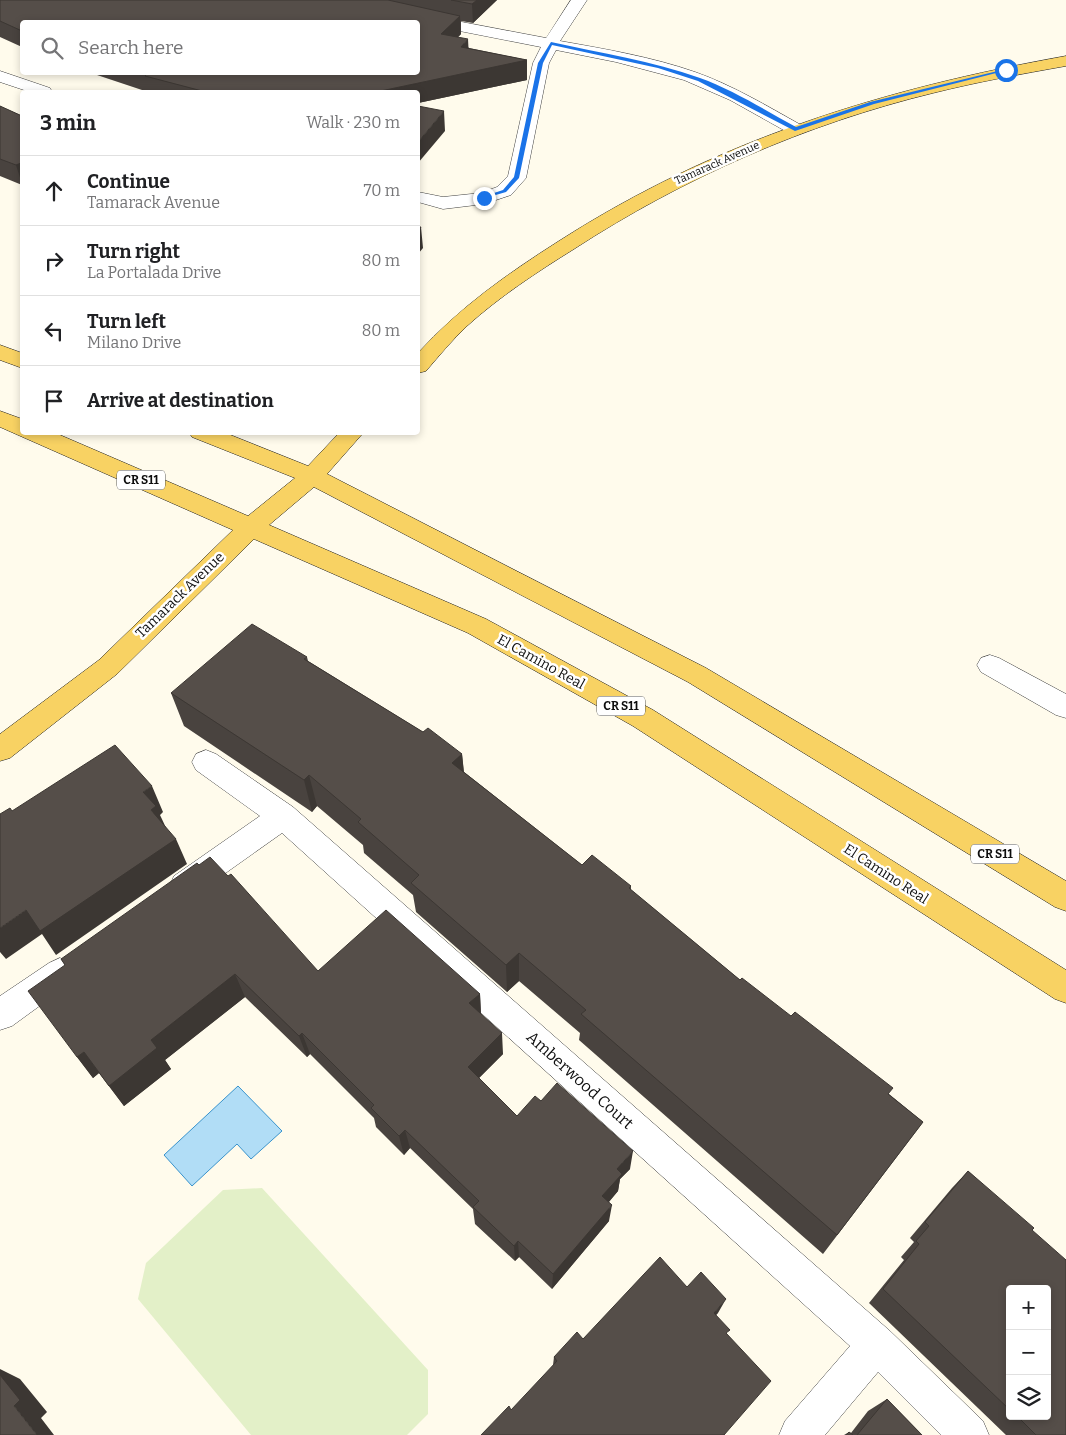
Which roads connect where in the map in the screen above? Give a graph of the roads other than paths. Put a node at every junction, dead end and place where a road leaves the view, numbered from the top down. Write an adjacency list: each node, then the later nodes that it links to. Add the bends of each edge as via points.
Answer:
1 (579, 0): 3 (street)
2 (411, 17): 3 (street)
3 (551, 43): 7 (street, via 659,67 700,80); 8 (street, via 540,63 516,178 504,191 484,198 443,203)
4 (1066, 61): 7 (main road, Tamarack Avenue, via 1006,70 872,103)
5 (0, 76): 6 (street)
6 (38, 90)
7 (795, 129): 11 (main road, Tamarack Avenue, via 707,166 580,233 459,322)
8 (420, 197)
9 (0, 352): 10 (main road)
10 (20, 360)
11 (420, 364)
12 (0, 418): 13 (main road)
13 (20, 427)
14 (39, 435): 18 (main road, El Camino Real / CR S11)
15 (208, 435): 17 (main road, CR S11)
16 (350, 435): 17 (main road, Tamarack Avenue)
17 (312, 476): 18 (main road, Tamarack Avenue); 24 (main road, CR S11, via 698,675)
18 (250, 528): 21 (main road, Tamarack Avenue, via 108,667); 27 (main road, El Camino Real / CR S11, via 476,626 642,718)
19 (990, 665): 20 (street)
20 (1066, 707)
21 (0, 750)
22 (206, 762): 23 (street, Amberwood Court)
23 (283, 816): 25 (street); 29 (street, Amberwood Court)
24 (1066, 897)
25 (162, 901)
26 (81, 958): 28 (street)
27 (1066, 988)
28 (0, 1015)
29 (877, 1344): 30 (street); 31 (street, Amberwood Court)
30 (799, 1435)
31 (969, 1435)

